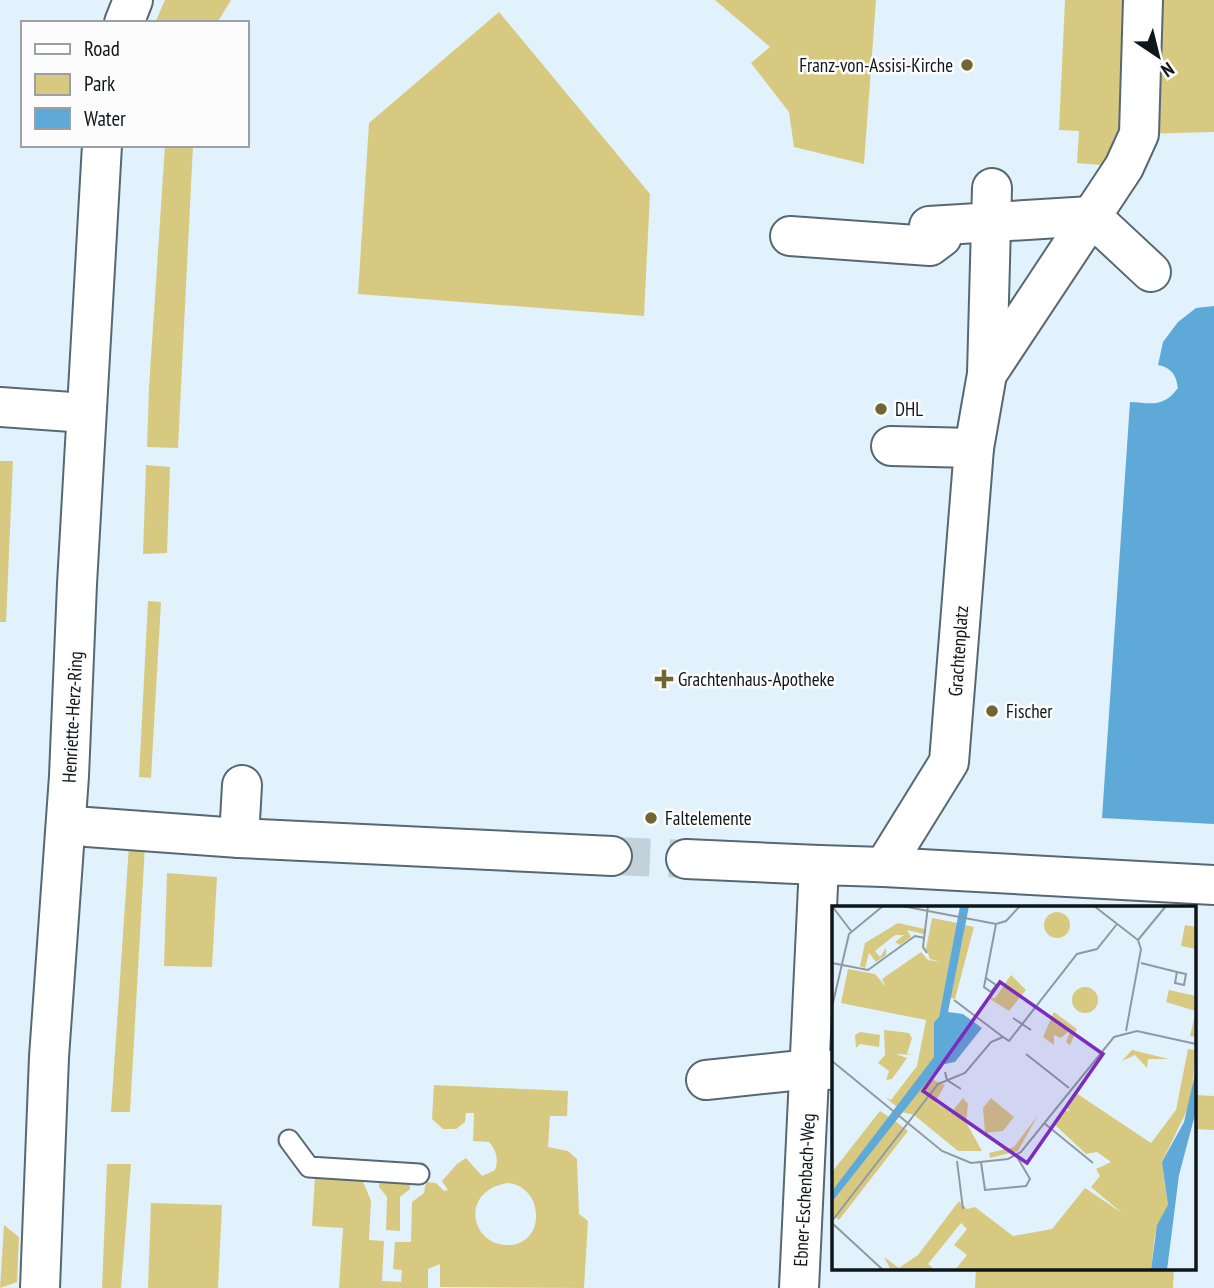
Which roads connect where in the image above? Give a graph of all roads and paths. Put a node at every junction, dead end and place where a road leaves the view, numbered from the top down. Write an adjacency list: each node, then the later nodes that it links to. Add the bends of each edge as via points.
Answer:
1 (1143, 0): 4 (street, Grachtenplatz, via 1139,134 1124,167)
2 (102, 147): 11 (street, Henriette-Herz-Ring)
3 (992, 205): 4 (street); 6 (street, via 929,226); 8 (street)
4 (1091, 216): 7 (street); 9 (street, Grachtenplatz)
5 (790, 236): 6 (street, via 930,246)
6 (942, 237): 8 (street)
7 (1151, 272)
8 (990, 275): 9 (street)
9 (988, 374): 13 (street, Grachtenplatz)
10 (0, 407): 11 (street)
11 (86, 413): 26 (street, Henriette-Herz-Ring)
12 (891, 446): 13 (street)
13 (974, 448): 20 (street, Grachtenplatz, via 949,762)
14 (242, 785): 16 (street)
15 (87, 827): 16 (street)
16 (239, 838): 17 (street)
17 (612, 856)
18 (686, 859): 19 (street)
19 (819, 865): 20 (street); 22 (street)
20 (884, 867): 21 (street)
21 (1214, 885)
22 (818, 1077): 23 (street); 27 (street, Ebner-Eschenbach-Weg)
23 (706, 1080)
24 (289, 1140): 25 (lane, via 309,1167)
25 (419, 1174)
26 (40, 1288)
27 (799, 1288)

